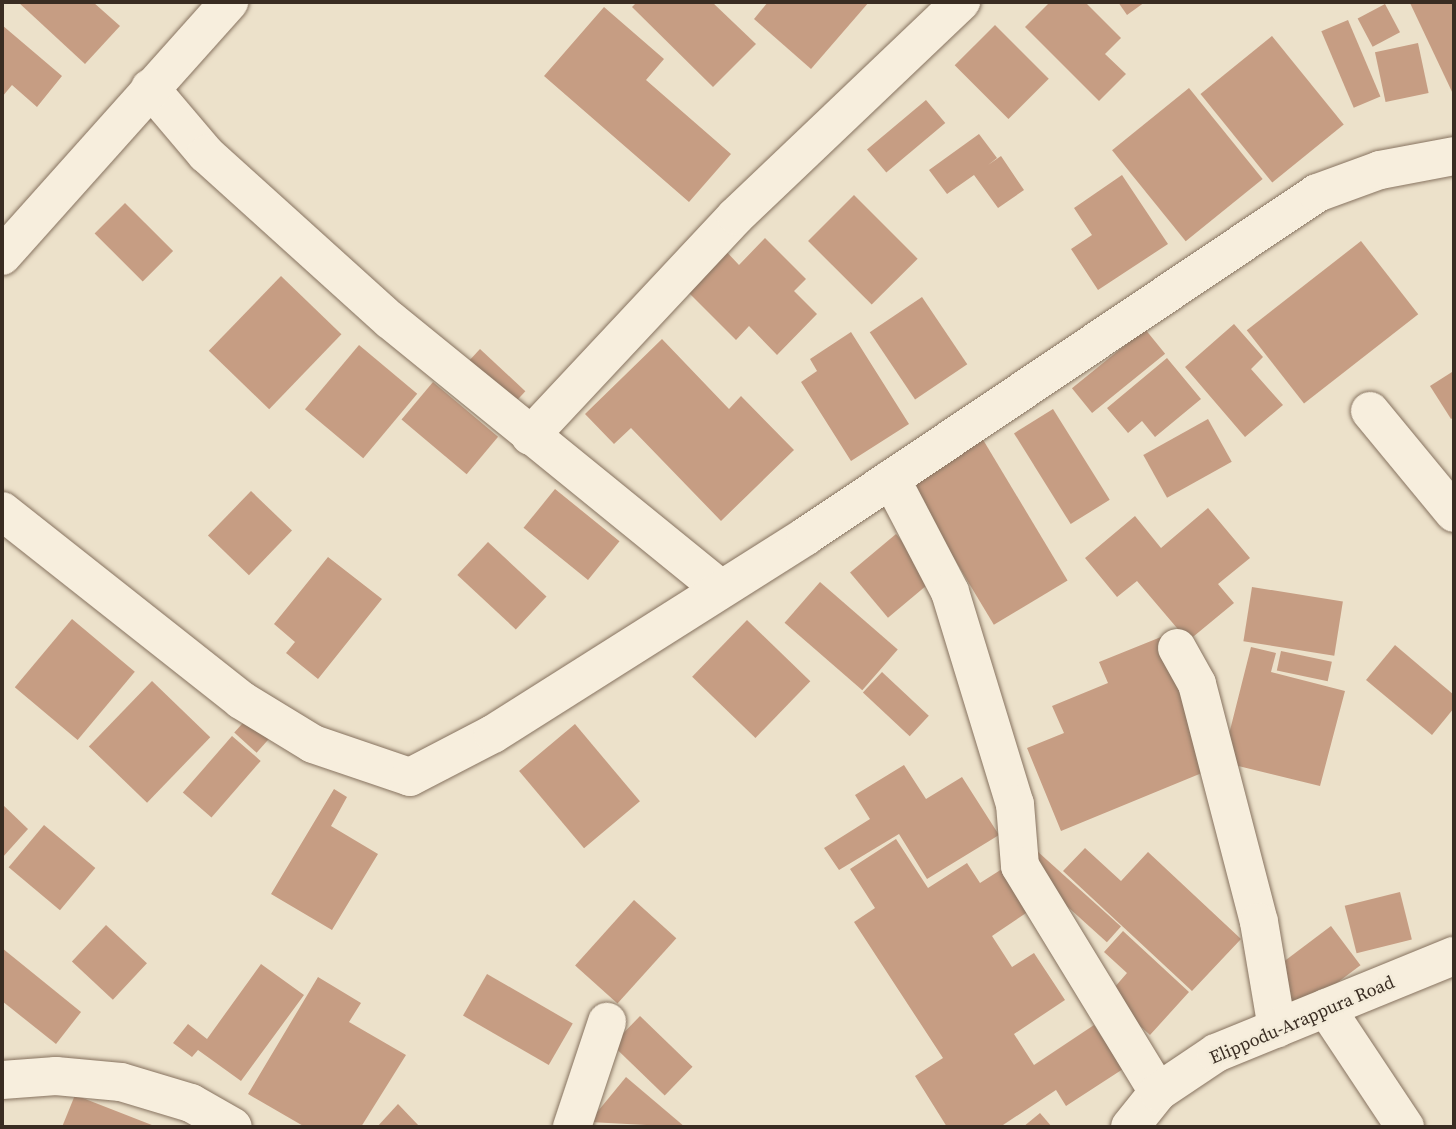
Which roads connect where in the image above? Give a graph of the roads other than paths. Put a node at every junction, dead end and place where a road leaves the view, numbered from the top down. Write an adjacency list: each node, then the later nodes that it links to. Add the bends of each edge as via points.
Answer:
1 (229, 2): 3 (street)
2 (961, 2): 7 (street, via 736,216)
3 (150, 88): 5 (street); 7 (street, via 206,154)
4 (1454, 156): 8 (street, via 1380,170 1317,193)
5 (2, 256)
6 (1370, 411): 10 (street)
7 (530, 436): 11 (street)
8 (891, 479): 11 (street); 18 (street, via 950,592 1015,804 1020,866)
9 (2, 511): 11 (street, via 241,700 313,744 410,777 493,734)
10 (1454, 513)
11 (719, 587)
12 (1177, 648): 16 (street, via 1197,684 1259,922)
13 (1454, 956): 14 (street, Elippodu-Arappura Road)
14 (1326, 1009): 16 (street, Elippodu-Arappura Road); 22 (street)
15 (607, 1022): 20 (street)
16 (1277, 1028): 18 (street, Elippodu-Arappura Road, via 1216,1053)
17 (2, 1080): 19 (street, via 56,1076 121,1082 191,1103)
18 (1158, 1092): 21 (street, Elippodu-Arappura Road)
19 (233, 1127)
20 (572, 1127)
21 (1130, 1127)
22 (1405, 1127)

